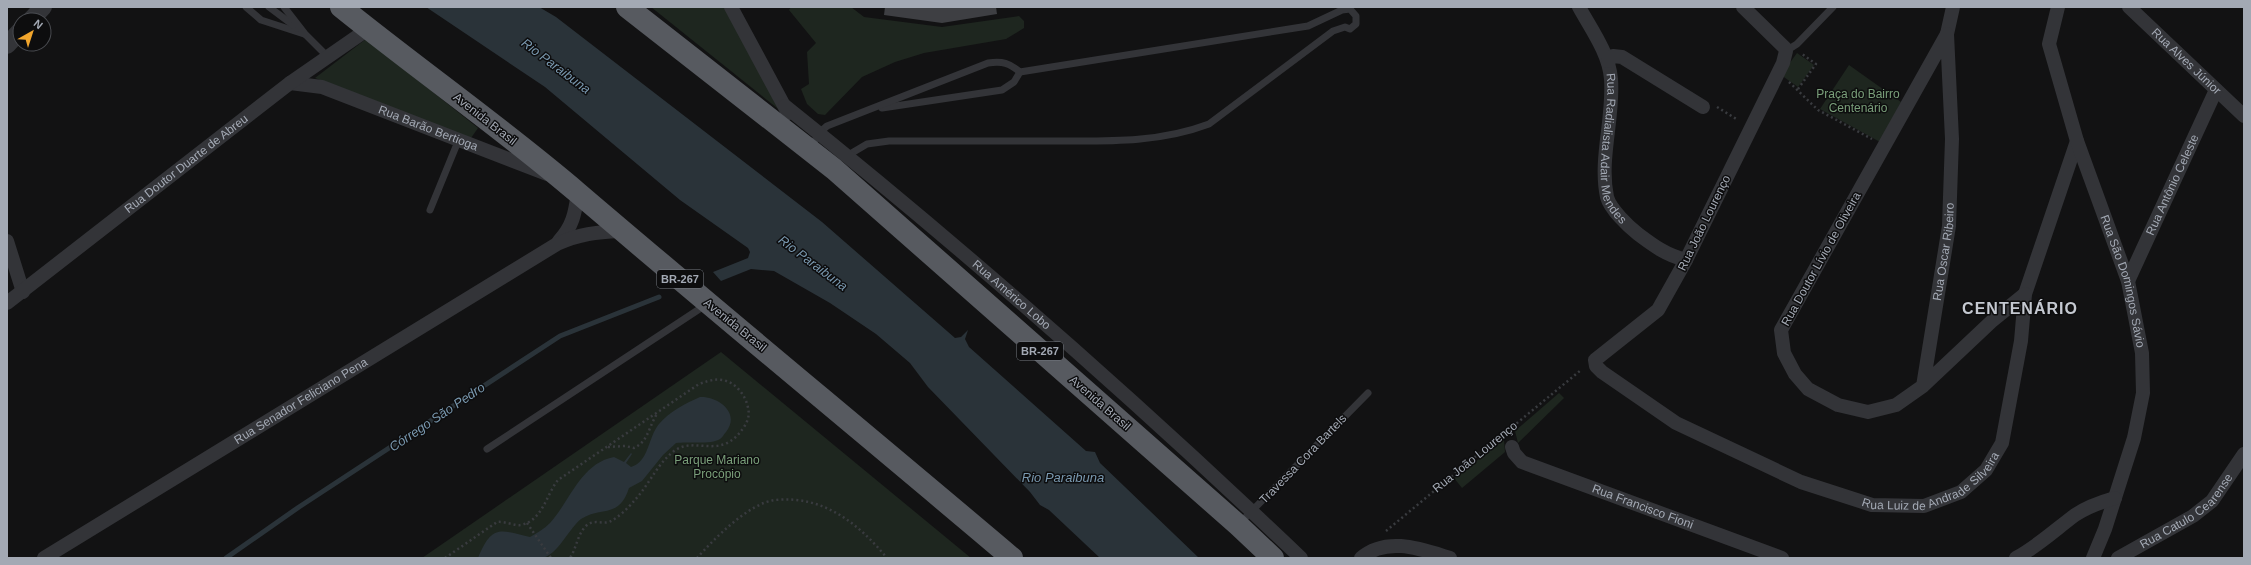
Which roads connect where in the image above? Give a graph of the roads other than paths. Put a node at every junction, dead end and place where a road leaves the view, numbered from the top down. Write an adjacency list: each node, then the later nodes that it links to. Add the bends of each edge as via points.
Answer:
1 (246, 7): 14 (lane, via 261,20)
2 (269, 7): 14 (lane)
3 (284, 7): 14 (lane)
4 (342, 7): 13 (highway, Avenida Brasil / BR-267)
5 (627, 7): 27 (highway, Avenida Brasil / BR-267)
6 (730, 7): 27 (street, via 785,106)
7 (1579, 7): 18 (street, Rua Radialista Adair Mendes)
8 (1743, 7): 16 (street)
9 (1833, 7): 16 (lane)
10 (1953, 7): 15 (street)
11 (2058, 7): 26 (street, Rua São Domingos Sávio, via 2049,44)
12 (2130, 7): 21 (street, Rua Alves Júnior)
13 (368, 29): 17 (street, Rua Doutor Duarte de Abreu); 29 (highway, Avenida Brasil / BR-267)
14 (305, 34): 17 (lane)
15 (1947, 34): 41 (street, Rua Oscar Ribeiro, via 1952,138 1949,226); 41 (street, Rua Doutor Lívio de Oliveira, via 1781,330 1784,353 1795,374 1808,390 1838,405 1868,412 1896,405)
16 (1790, 53): 34 (street, Rua João Lourenço)
17 (328, 57): 20 (street, Rua Doutor Duarte de Abreu)
18 (1608, 61): 22 (street, via 1613,56 1622,57); 34 (street, Rua Radialista Adair Mendes, via 1611,79 1607,199 1632,230 1662,252)
19 (1020, 72): 23 (lane, via 1014,82 1002,90); 23 (lane, via 1002,61 988,63); 28 (lane, via 1308,26 1342,10 1350,9 1356,16 1356,24 1350,29 1346,27 1333,31 1209,124 1185,133 1157,139 1117,141 889,141 867,144)
20 (290, 83): 25 (street, Rua Barão Bertioga, via 322,87); 36 (street, Rua Doutor Duarte de Abreu)
21 (2216, 90): 24 (street, Rua Alves Júnior); 35 (street, Rua Antônio Celeste)
22 (1703, 107)
23 (870, 109): 27 (lane, via 827,126)
24 (2244, 116)
25 (459, 139): 29 (street, Rua Barão Bertioga); 30 (lane)
26 (2077, 141): 35 (street, Rua São Domingos Sávio); 37 (street, Rua Luiz de Andrade Silveira)
27 (811, 143): 28 (highway, Avenida Brasil / BR-267)
28 (840, 162): 47 (highway, Avenida Brasil / BR-267)
29 (570, 187): 31 (highway, Avenida Brasil / BR-267); 33 (street, Rua Senador Feliciano Pena, via 574,219 569,230)
30 (430, 210)
31 (620, 231): 33 (street, Rua Senador Feliciano Pena, via 591,232); 39 (highway, Avenida Brasil / BR-267)
32 (7, 242): 36 (street)
33 (557, 244): 48 (street, Rua Senador Feliciano Pena)
34 (1686, 260): 40 (street, Rua João Lourenço, via 1658,310 1639,327 1598,355)
35 (2128, 281): 46 (street, Rua São Domingos Sávio, via 2142,353 2143,393 2134,438)
36 (23, 292): 38 (street, Rua Doutor Duarte de Abreu)
37 (2025, 294): 40 (street, Rua Luiz de Andrade Silveira, via 2021,341 2002,444 1986,470 1961,492 1924,506 1872,504 1801,482 1676,423); 41 (street, via 1993,320)
38 (7, 303)
39 (709, 303): 44 (lane); 49 (highway, Avenida Brasil / BR-267)
40 (1591, 366)
41 (1923, 386)
42 (1368, 393): 47 (lane, Travessa Cora Bartels)
43 (1512, 446): 54 (street, Rua Francisco Fioni, via 1514,453 1522,462)
44 (487, 449)
45 (2244, 454): 57 (street, Rua Catulo Cearense, via 2212,501 2193,516)
46 (2115, 498): 55 (street, via 2092,505 2075,515 2035,548); 56 (street, Rua São Domingos Sávio)
47 (1245, 518): 50 (highway, Avenida Brasil / BR-267); 51 (street)
48 (44, 558)
49 (1012, 558)
50 (1273, 558)
51 (1301, 558)
52 (1361, 558): 53 (street, via 1384,540)
53 (1450, 558)
54 (1782, 558)
55 (2016, 558)
56 (2093, 558)
57 (2118, 558)

